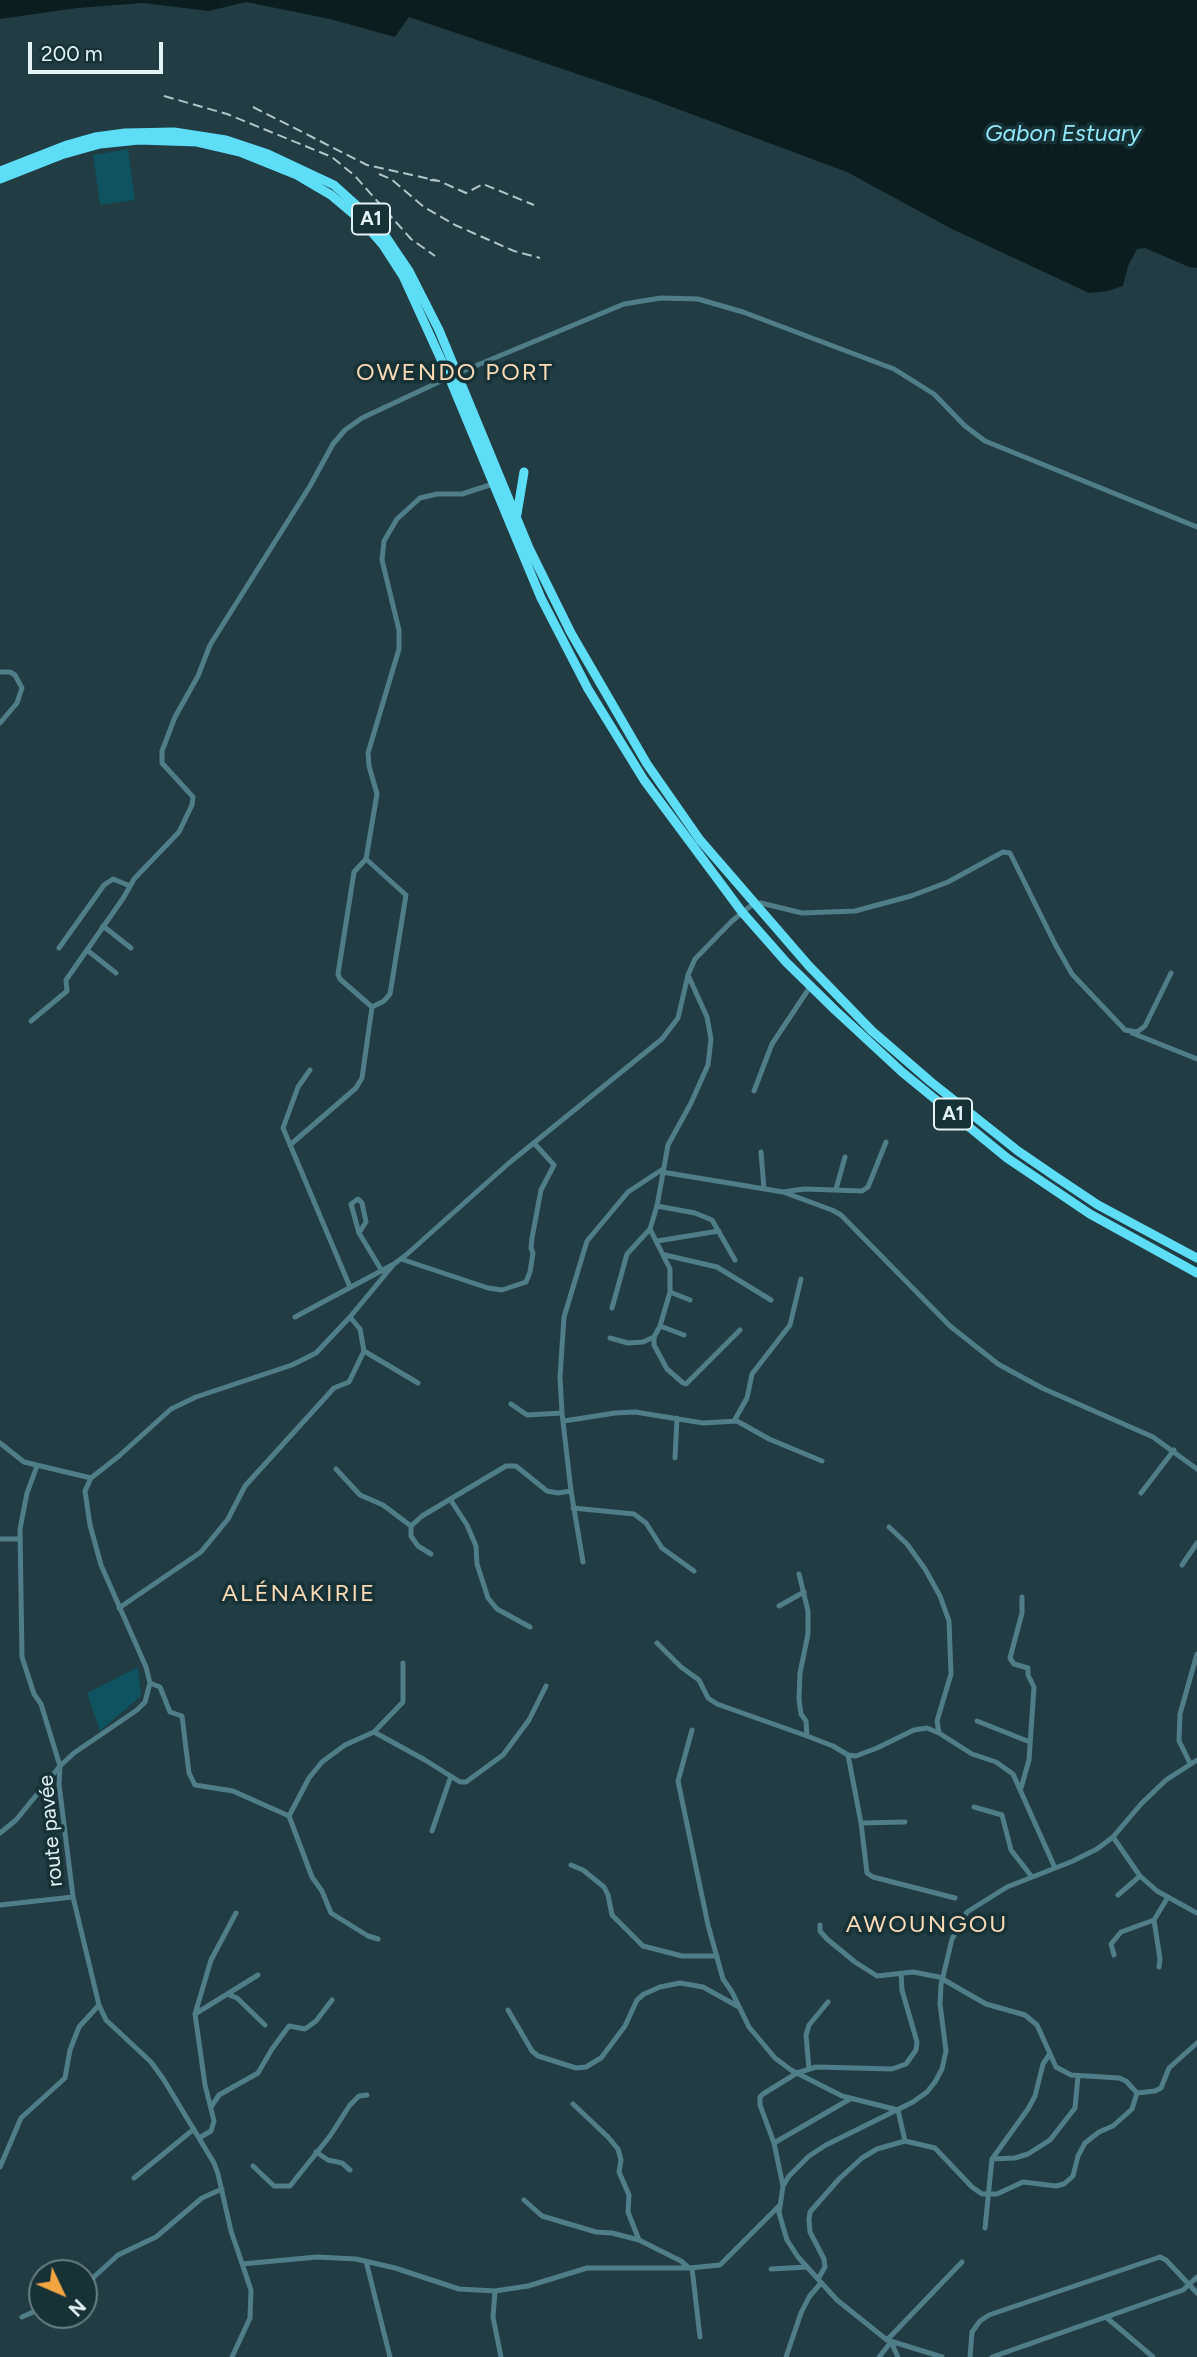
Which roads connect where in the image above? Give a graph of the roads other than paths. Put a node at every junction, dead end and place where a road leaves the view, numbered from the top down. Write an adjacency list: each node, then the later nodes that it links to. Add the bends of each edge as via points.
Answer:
1 (0, 172): 3 (highway, A1, via 80,141 147,132 211,137 284,161 334,185 382,231 439,330)
2 (0, 179): 3 (highway, A1, via 84,148 138,140 197,142 270,163 331,195 375,234 403,276)
3 (453, 376): 5 (highway, A1); 7 (street, via 624,304 698,299 894,369 934,394 985,441); 11 (street, via 362,418 345,430 321,462 210,645 175,717 162,763 191,793 192,805 179,832)
4 (524, 472): 6 (highway)
5 (497, 482): 6 (highway, A1); 10 (street, via 462,494 419,498 397,519 384,541 383,570 400,640 369,753 377,794); 13 (highway, A1, via 541,598 608,724 670,818)
6 (516, 516): 12 (highway, A1, via 571,633 614,710 700,840)
7 (1197, 527)
8 (0, 672): 9 (street, via 15,675 22,688 18,703)
9 (0, 723)
10 (366, 859): 22 (street, via 354,872 338,974); 22 (street, via 406,895 390,995)
11 (130, 886): 14 (street); 15 (street, via 113,880 104,885)
12 (753, 904): 13 (street); 24 (street, via 802,914 855,911 911,896 1003,852 1010,853 1072,974); 43 (highway, A1, via 863,1022 931,1082 1077,1191)
13 (742, 912): 20 (street, via 699,954); 21 (highway, A1)
14 (103, 926): 16 (street); 17 (street)
15 (58, 948)
16 (131, 948)
17 (87, 950): 19 (street); 23 (street, via 66,980 66,992)
18 (1171, 972): 24 (street, via 1145,1026 1138,1032)
19 (116, 973)
20 (688, 975): 29 (street, via 678,1018 662,1039); 33 (street, via 707,1017 711,1039 708,1066 673,1133)
21 (810, 987): 27 (street, via 772,1044); 48 (highway, A1, via 902,1072 1007,1158 1090,1214)
22 (372, 1007): 30 (street, via 360,1083)
23 (31, 1021)
24 (1125, 1030): 25 (street)
25 (1197, 1059)
26 (310, 1070): 30 (street, via 283,1126)
27 (754, 1091)
28 (886, 1142): 35 (street, via 865,1190)
29 (534, 1143): 44 (street); 44 (street, via 554,1165 541,1190 526,1282 502,1290 488,1288)
30 (290, 1144): 50 (street)
31 (761, 1152): 34 (street)
32 (845, 1157): 35 (street)
33 (663, 1170): 34 (street); 37 (street); 65 (street, via 628,1192 587,1241 564,1317)
34 (764, 1189): 36 (street)
35 (836, 1189): 36 (street)
36 (783, 1192): 70 (street, via 841,1215 950,1326 998,1364)
37 (657, 1206): 38 (street); 39 (street, via 705,1216)
38 (650, 1229): 41 (street); 54 (street, via 627,1254)
39 (719, 1231): 41 (street); 45 (street)
40 (359, 1233): 40 (street, via 351,1204 358,1199 366,1222); 47 (street)
41 (657, 1241): 42 (street)
42 (665, 1255): 51 (street); 53 (street, via 717,1267)
43 (1197, 1258)
44 (401, 1259): 46 (street)
45 (734, 1260)
46 (394, 1264): 47 (street); 56 (street)
47 (382, 1271): 50 (street)
48 (1197, 1273)
49 (801, 1279): 68 (street, via 790,1325 752,1374 747,1398)
50 (350, 1287): 55 (street)
51 (670, 1292): 52 (street); 57 (street)
52 (690, 1300)
53 (771, 1300)
54 (612, 1308)
55 (295, 1317)
56 (350, 1317): 62 (street, via 360,1329); 76 (street, via 305,1360 171,1409)
57 (660, 1326): 59 (street); 60 (street)
58 (740, 1330): 60 (street, via 686,1384 667,1369)
59 (684, 1335)
60 (654, 1337): 61 (street, via 628,1343)
61 (610, 1338)
62 (364, 1351): 63 (street); 94 (street, via 349,1382 334,1388 245,1486 228,1519 201,1552)
63 (418, 1382)
64 (511, 1405): 65 (street, via 527,1415)
65 (562, 1413): 67 (street)
66 (677, 1418): 67 (street, via 635,1412); 68 (street, via 703,1423); 71 (street)
67 (564, 1421): 77 (street)
68 (734, 1421): 72 (street)
69 (0, 1443): 73 (street)
70 (1174, 1450): 75 (street); 78 (street)
71 (675, 1458)
72 (822, 1461)
73 (37, 1466): 76 (street); 84 (street, via 23,1510)
74 (336, 1469): 81 (street, via 360,1495)
75 (1197, 1469)
76 (91, 1478): 94 (street, via 85,1498 93,1537)
77 (571, 1491): 79 (street, via 547,1491 516,1466 506,1466); 80 (street)
78 (1141, 1493)
79 (450, 1499): 81 (street); 95 (street, via 476,1546 488,1598 497,1609)
80 (573, 1508): 87 (street); 89 (street, via 635,1514 662,1548)
81 (411, 1526): 86 (street, via 418,1546)
82 (889, 1527): 104 (street, via 925,1569 948,1621 952,1668 937,1721)
83 (0, 1539): 84 (street)
84 (20, 1539): 110 (street, via 23,1657)
85 (1197, 1543): 88 (street)
86 (431, 1554)
87 (583, 1562)
88 (1182, 1565)
89 (694, 1571)
90 (799, 1574): 91 (street)
91 (804, 1592): 93 (street); 105 (street, via 808,1634 799,1699)
92 (1022, 1597): 106 (street, via 1010,1658 1027,1667 1034,1687)
93 (779, 1606)
94 (119, 1608): 99 (street)
95 (530, 1627)
96 (657, 1643): 105 (street, via 699,1680 708,1698 717,1704)
97 (1197, 1654): 109 (street, via 1180,1714 1179,1741)
98 (402, 1663): 103 (street, via 403,1702)
99 (150, 1683): 110 (street, route pavée, via 138,1710); 114 (street, via 160,1687 170,1712 182,1716 189,1773 195,1786 233,1791)
100 (546, 1686): 111 (street, via 529,1720 503,1755 466,1782)
101 (977, 1721): 106 (street)
102 (692, 1730): 135 (street, via 678,1781)
103 (374, 1731): 111 (street); 114 (street, via 323,1762)
104 (939, 1733): 107 (street, via 927,1728 914,1730 863,1755); 112 (street, via 972,1755 996,1762 1013,1774)
105 (807, 1736): 107 (street)
106 (1030, 1742): 112 (street)
107 (848, 1755): 116 (street)
108 (1197, 1760): 109 (street)
109 (1190, 1763): 119 (street, via 1155,1789)
110 (60, 1766): 118 (street); 125 (street, route pavée)
111 (451, 1776): 117 (street)
112 (1021, 1788): 121 (street)
113 (974, 1807): 123 (street, via 1002,1815 1011,1850)
114 (289, 1816): 133 (street, via 327,1908)
115 (905, 1822): 116 (street)
116 (861, 1823): 126 (street, via 870,1875)
117 (432, 1830)
118 (0, 1833)
119 (1113, 1837): 121 (street); 122 (street)
120 (571, 1865): 135 (street, via 604,1887 612,1915 643,1946 682,1956)
121 (1055, 1868): 123 (street)
122 (1140, 1876): 124 (street); 127 (street)
123 (1032, 1877): 139 (street, via 1007,1886 961,1918)
124 (1118, 1895)
125 (73, 1897): 128 (street); 143 (street, route pavée)
126 (955, 1898)
127 (1168, 1898): 130 (street); 131 (street)
128 (0, 1905)
129 (236, 1913): 146 (street, via 211,1960)
130 (1197, 1913)
131 (1154, 1920): 134 (street, via 1121,1931 1111,1944); 136 (street)
132 (820, 1925): 137 (street, via 823,1935 865,1969 877,1976)
133 (378, 1939)
134 (1114, 1955)
135 (717, 1956): 144 (street, via 723,1979)
136 (1159, 1967)
137 (901, 1973): 139 (street); 150 (street, via 917,2042 911,2059 892,2069)
138 (258, 1975): 140 (street)
139 (943, 1979): 149 (street, via 986,2004 1032,2021); 158 (street, via 940,2004 946,2051 942,2069 927,2092)
140 (227, 1994): 146 (street); 147 (street)
141 (332, 2000): 157 (street, via 305,2029 289,2025 258,2073 219,2095)
142 (828, 2002): 150 (street, via 806,2035)
143 (99, 2005): 159 (street, route pavée, via 111,2026 151,2062); 166 (street, via 79,2026 65,2078 21,2118)
144 (739, 2007): 145 (street, via 704,1987 680,1983 660,1987 637,2000 625,2026 601,2058 576,2068 531,2051); 151 (street, via 767,2050)
145 (508, 2010)
146 (194, 2014): 157 (street)
147 (265, 2025)
148 (1197, 2043): 153 (street, via 1169,2068 1161,2088)
149 (1049, 2055): 152 (street, via 1056,2067); 164 (street, via 1028,2109)
150 (809, 2069): 151 (street)
151 (797, 2073): 155 (street); 162 (street, via 760,2097)
152 (1078, 2076): 153 (street, via 1119,2078); 164 (street, via 1075,2108 1050,2140 1028,2154)
153 (1137, 2092): 171 (street, via 1126,2115 1081,2148 1069,2181 1056,2186 1023,2182)
154 (367, 2095): 163 (street, via 350,2105)
155 (850, 2099): 158 (street); 162 (street)
156 (573, 2104): 175 (street, via 618,2150 619,2172 629,2195 628,2211)
157 (211, 2107): 160 (street, via 214,2126)
158 (898, 2110): 161 (street); 169 (street, via 826,2145 797,2166)
159 (194, 2129): 160 (street, route pavée); 168 (street)
160 (199, 2138): 170 (street, route pavée)
161 (905, 2141): 171 (street, via 935,2148 972,2187); 184 (street, via 862,2158 810,2212 810,2232 824,2259)
162 (774, 2143): 169 (street)
163 (316, 2152): 165 (street, via 285,2187 268,2183); 167 (street)
164 (992, 2159): 171 (street)
165 (253, 2166)
166 (0, 2167)
167 (350, 2171)
168 (134, 2178)
169 (783, 2186): 173 (street)
170 (222, 2189): 178 (street, route pavée); 182 (street, via 202,2198 156,2237 118,2255)
171 (988, 2194): 174 (street)
172 (524, 2200): 175 (street, via 535,2212 558,2222)
173 (779, 2206): 179 (street, via 787,2240); 180 (street, via 720,2265)
174 (985, 2228)
175 (639, 2240): 180 (street)
176 (366, 2261): 178 (street, via 317,2257); 186 (street, via 459,2289); 194 (street)
177 (962, 2262): 192 (street)
178 (242, 2264): 193 (street, route pavée, via 251,2309)
179 (807, 2267): 181 (street); 184 (street)
180 (690, 2268): 186 (street, via 587,2268); 191 (street)
181 (771, 2269)
182 (98, 2273)
183 (1197, 2277): 185 (street)
184 (820, 2281): 192 (street, via 850,2313); 196 (street, via 801,2313)
185 (1189, 2286): 187 (street); 190 (street); 200 (street, via 1160,2257 989,2315 972,2332)
186 (495, 2291): 195 (street, via 493,2317)
187 (1197, 2293)
188 (28, 2314): 189 (street)
189 (22, 2317)
190 (1107, 2318): 201 (street); 202 (street)
191 (700, 2337)
192 (889, 2341): 197 (street); 198 (street); 199 (street)
193 (232, 2357)
194 (390, 2357)
195 (501, 2357)
196 (786, 2357)
197 (879, 2357)
198 (898, 2357)
199 (942, 2357)
200 (970, 2357)
201 (992, 2357)
202 (1153, 2357)

